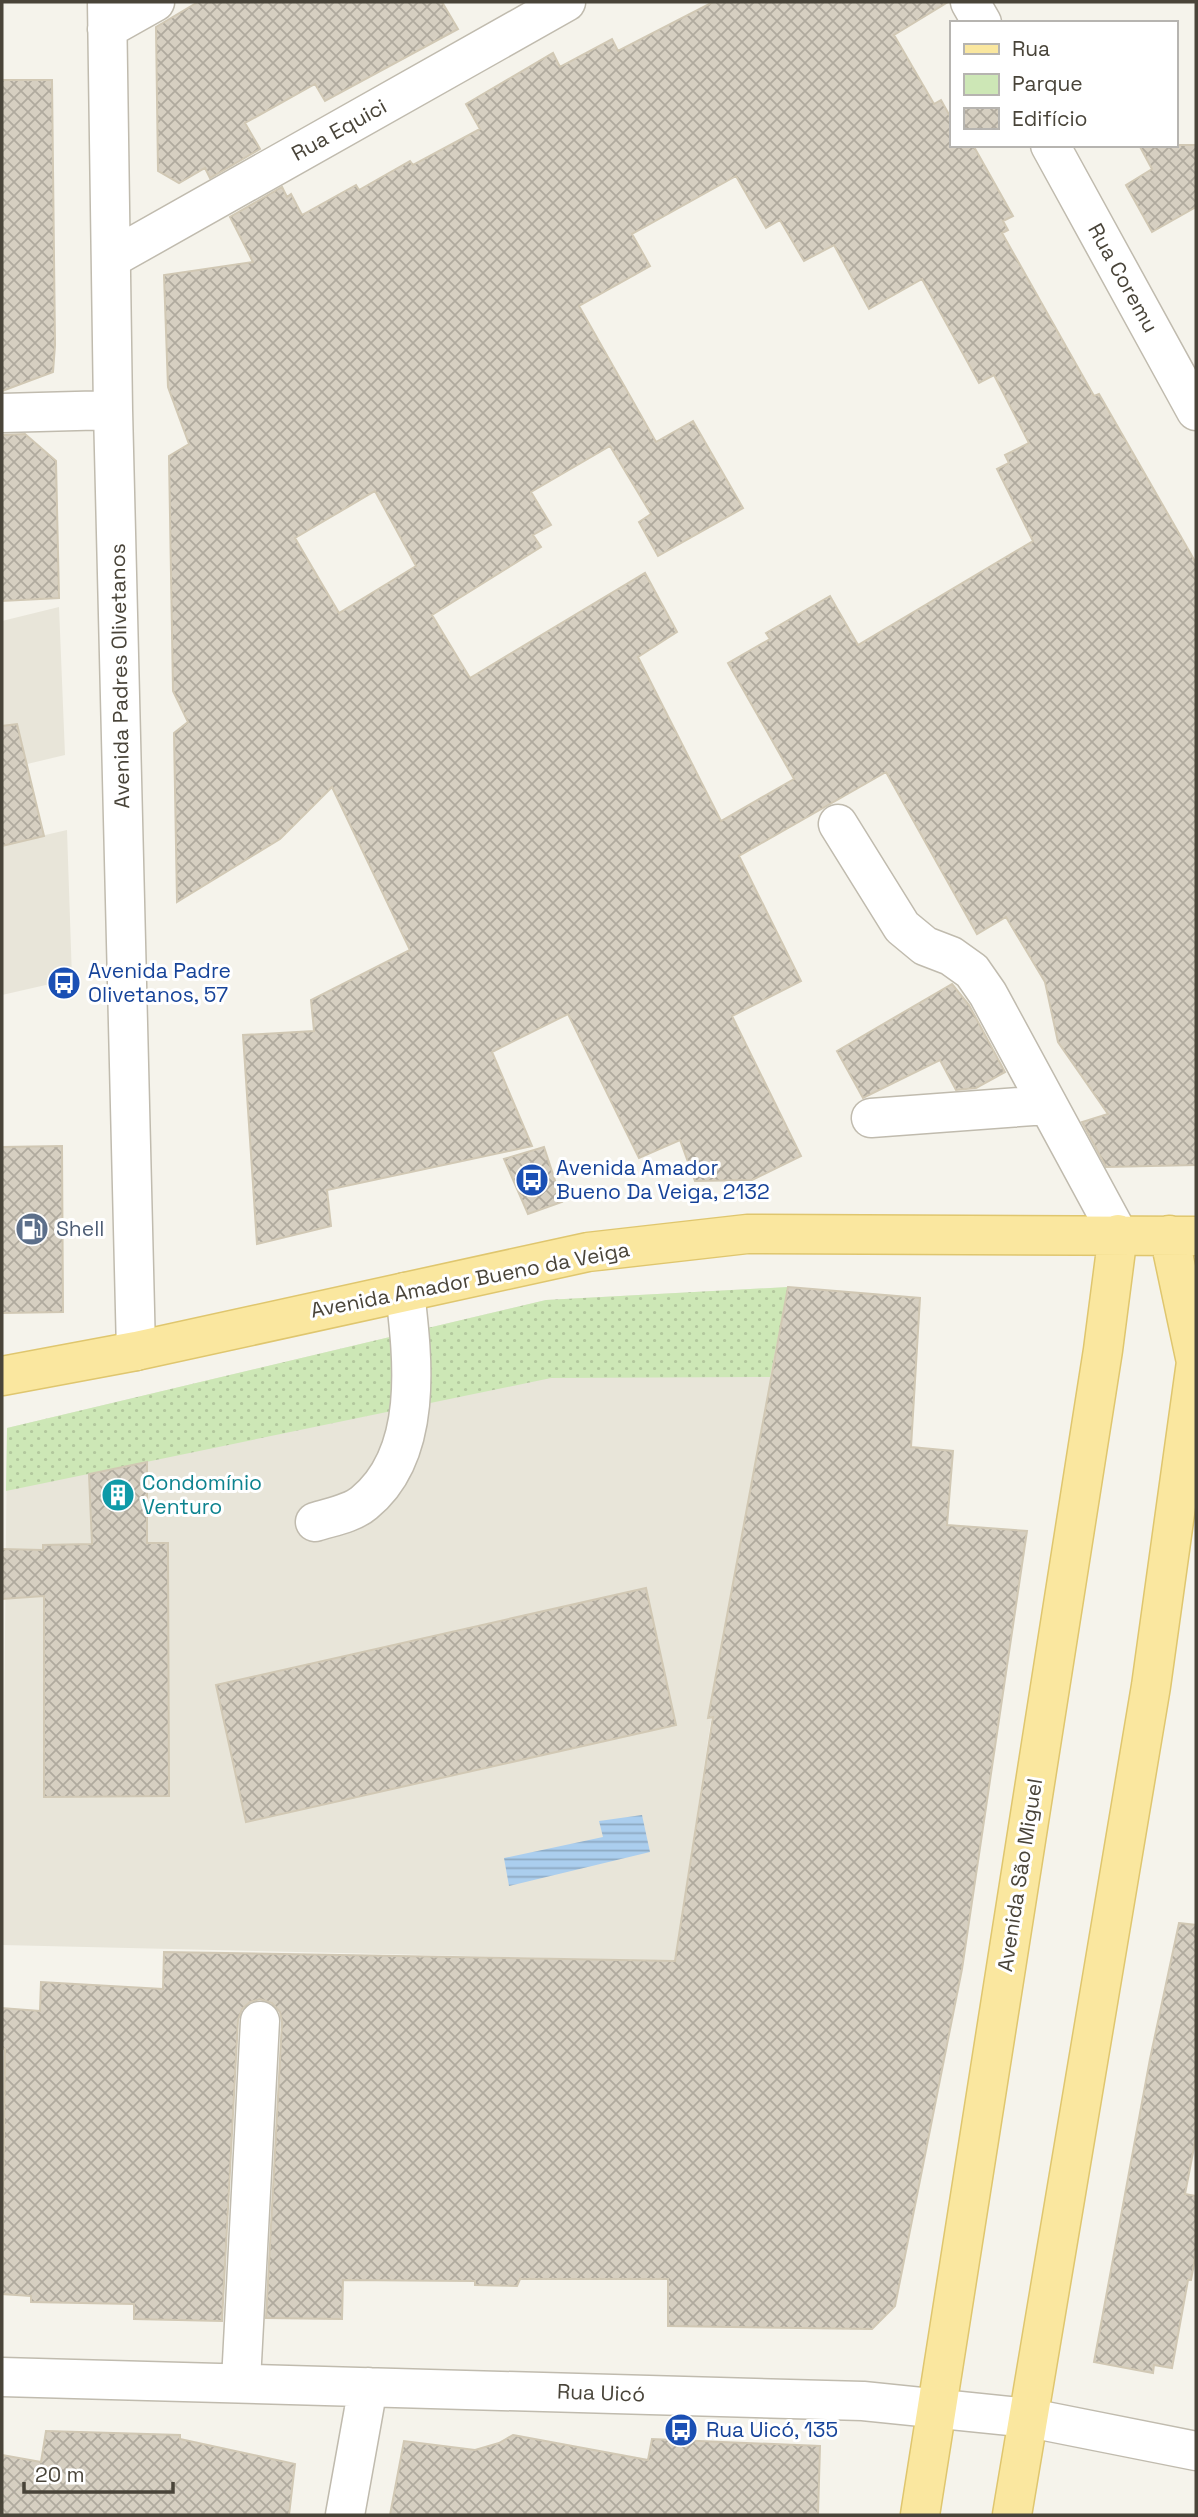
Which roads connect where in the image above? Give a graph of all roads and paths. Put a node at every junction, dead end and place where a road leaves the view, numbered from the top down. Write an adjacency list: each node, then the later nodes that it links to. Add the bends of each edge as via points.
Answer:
1 (155, 2): 4 (street)
2 (566, 2): 7 (street, Rua Equici)
3 (970, 2): 5 (street)
4 (107, 15): 7 (street, Avenida Padres Olivetanos)
5 (981, 21)
6 (1050, 147): 9 (street, Rua Coremu)
7 (112, 258): 8 (street, Avenida Padres Olivetanos)
8 (113, 410): 10 (street); 17 (street, Avenida Padres Olivetanos)
9 (1196, 411)
10 (2, 414)
11 (838, 824): 12 (street, via 902,928 972,971)
12 (1047, 1105): 13 (street); 14 (street)
13 (871, 1118)
14 (1118, 1234): 15 (main road, Avenida Amador Bueno da Veiga); 16 (main road, Avenida Amador Bueno da Veiga, via 747,1234 588,1252); 25 (main road, Avenida São Miguel)
15 (1182, 1235): 18 (main road)
16 (405, 1292): 17 (main road, Avenida Amador Bueno da Veiga); 20 (street, via 412,1355 406,1431 393,1468 362,1505)
17 (136, 1351): 19 (main road, Avenida Amador Bueno da Veiga)
18 (1196, 1362): 26 (main road, via 1148,1700)
19 (2, 1376)
20 (315, 1522)
21 (260, 2021): 23 (street)
22 (2, 2376): 23 (street, Rua Uicó)
23 (241, 2381): 24 (street, Rua Uicó)
24 (368, 2387): 25 (street, Rua Uicó); 28 (street)
25 (936, 2406): 26 (street, Rua Uicó); 29 (main road, Avenida São Miguel)
26 (1030, 2418): 27 (street, Rua Uicó); 30 (main road)
27 (1196, 2451)
28 (345, 2515)
29 (920, 2515)
30 (1012, 2515)

